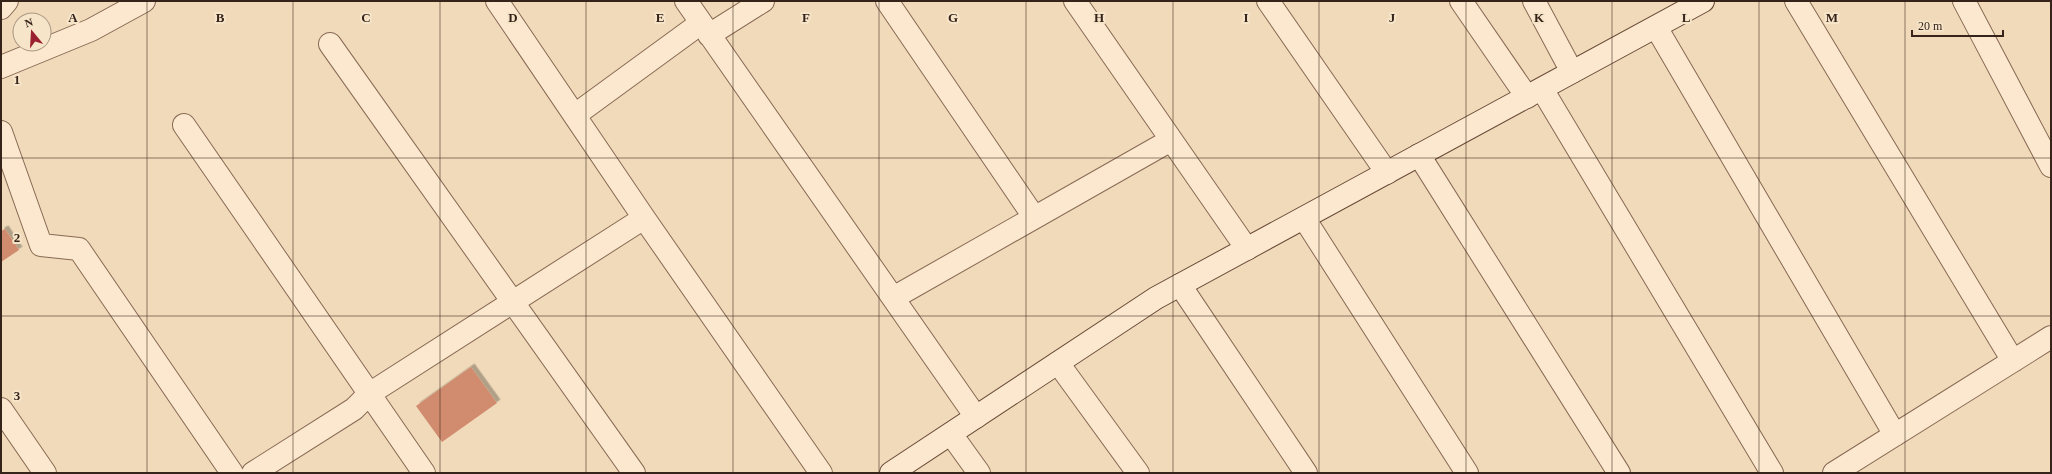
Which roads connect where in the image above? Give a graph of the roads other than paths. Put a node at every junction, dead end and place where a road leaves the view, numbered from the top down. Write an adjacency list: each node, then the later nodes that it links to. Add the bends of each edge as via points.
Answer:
1 (7, 1): 14 (street)
2 (144, 1): 18 (street, via 91,30)
3 (497, 1): 21 (street)
4 (686, 1): 16 (street)
5 (763, 1): 16 (street)
6 (887, 1): 28 (street)
7 (1075, 1): 24 (street)
8 (1268, 1): 27 (street)
9 (1461, 1): 20 (street)
10 (1534, 1): 19 (street)
11 (1703, 1): 15 (street)
12 (1796, 1): 36 (street)
13 (1964, 1): 26 (street)
14 (1, 8)
15 (1656, 27): 19 (street); 42 (street)
16 (705, 29): 21 (street); 33 (street)
17 (330, 44): 34 (street)
18 (1, 66)
19 (1572, 72): 20 (street)
20 (1535, 93): 25 (street); 55 (street)
21 (575, 115): 29 (street)
22 (184, 125): 38 (street)
23 (1, 132): 44 (street, via 41,245 79,249)
24 (1171, 140): 28 (street); 31 (street)
25 (1419, 155): 27 (street); 54 (street)
26 (2051, 166)
27 (1387, 173): 30 (street)
28 (1034, 217): 33 (street)
29 (644, 218): 34 (street); 48 (street)
30 (1304, 218): 31 (street); 53 (street)
31 (1247, 249): 32 (street)
32 (1180, 285): 37 (street); 52 (street)
33 (893, 298): 40 (street)
34 (512, 301): 38 (street); 47 (street)
35 (2051, 337): 36 (street)
36 (2013, 361): 42 (street)
37 (1058, 363): 40 (street); 51 (street)
38 (369, 394): 45 (street, via 354,409); 46 (street)
39 (1, 409): 43 (street)
40 (976, 417): 41 (street)
41 (951, 434): 49 (street); 50 (street)
42 (1895, 435): 56 (street)
43 (45, 473)
44 (232, 473)
45 (253, 473)
46 (424, 473)
47 (634, 473)
48 (821, 473)
49 (891, 473)
50 (979, 473)
51 (1138, 473)
52 (1306, 473)
53 (1467, 473)
54 (1619, 473)
55 (1772, 473)
56 (1834, 473)

